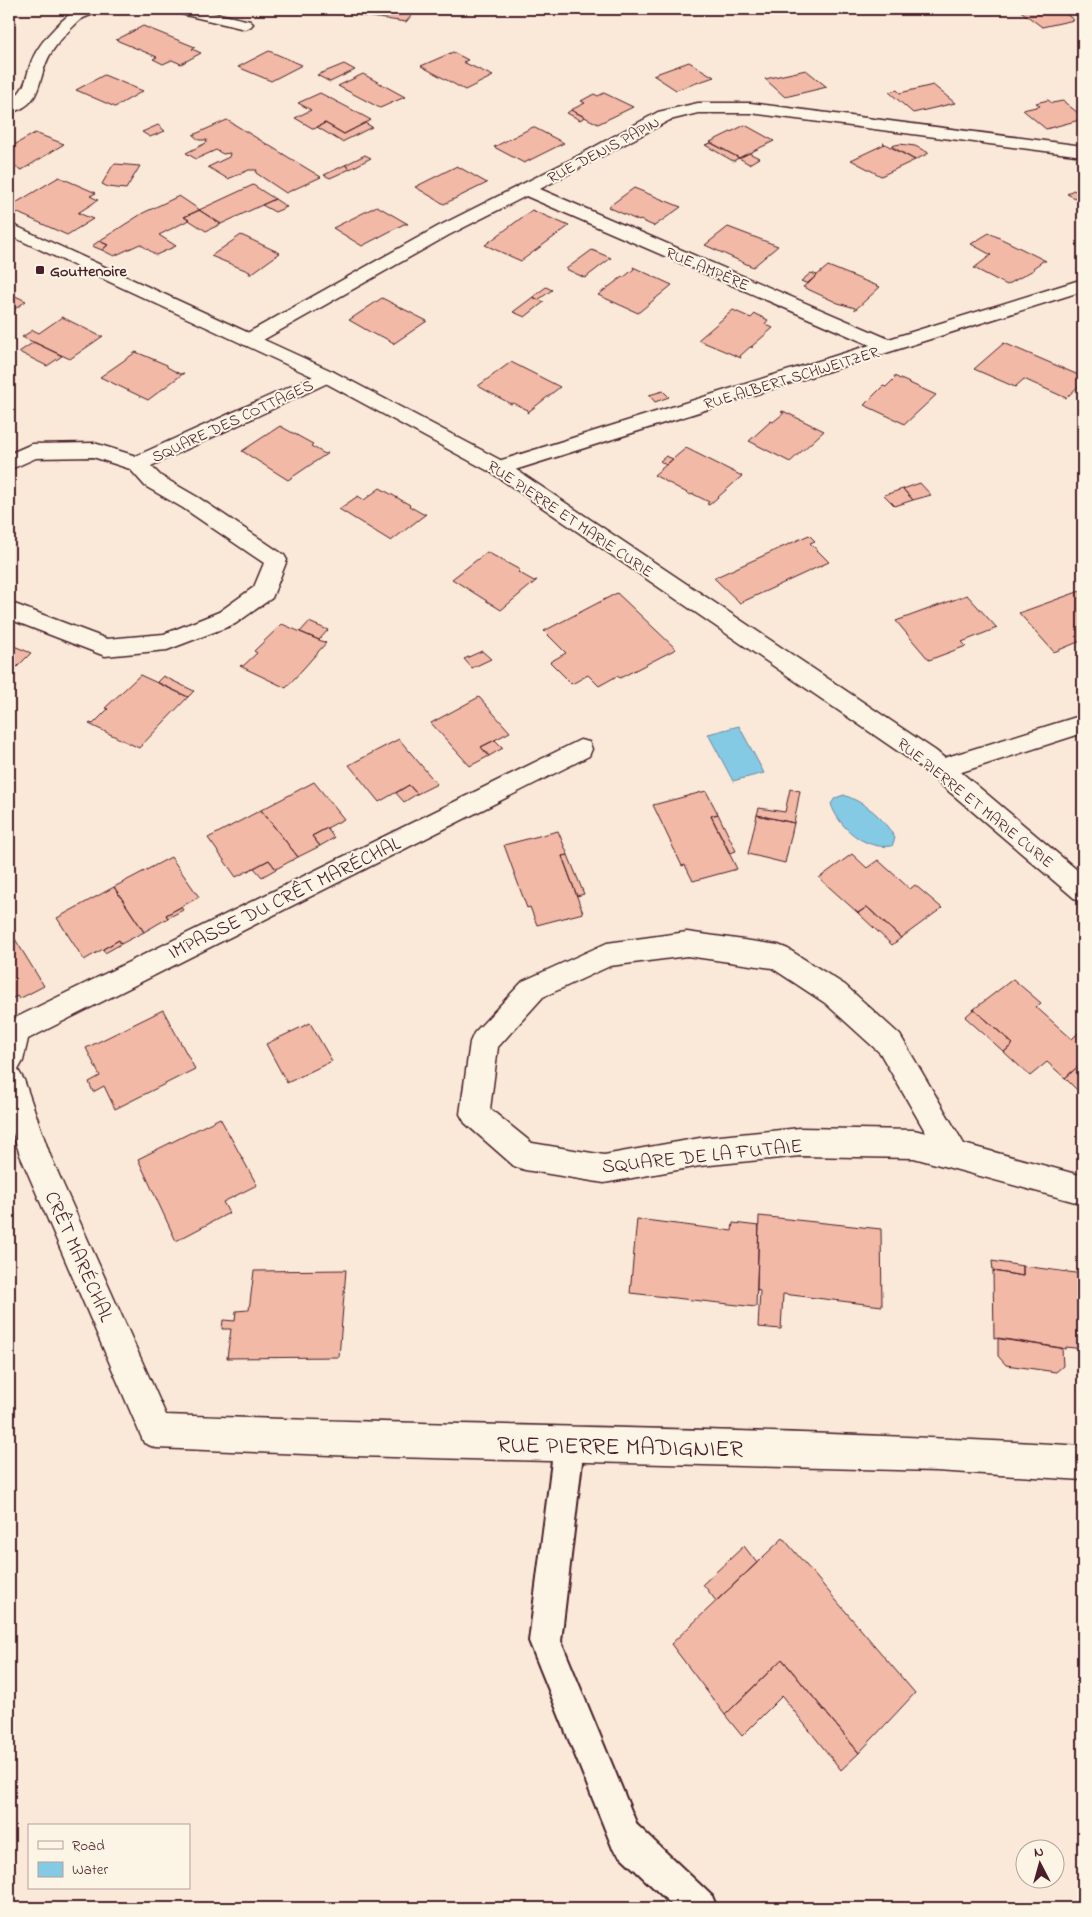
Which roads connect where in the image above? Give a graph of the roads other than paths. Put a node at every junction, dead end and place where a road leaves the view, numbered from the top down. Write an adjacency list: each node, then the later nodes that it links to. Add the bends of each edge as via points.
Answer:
1 (92, 9): 4 (street, via 76,16 43,54 28,96)
2 (178, 9): 3 (street)
3 (245, 24)
4 (9, 108)
5 (1083, 151): 6 (street, RUE DENIS PAPIN, via 750,108 698,108 664,116)
6 (526, 189): 9 (street, RUE DENIS PAPIN, via 443,231); 10 (street, RUE AMPÈRE)
7 (9, 228): 9 (street, RUE PIERRE ET MARIE CURIE)
8 (1083, 285): 10 (street, RUE ALBERT SCHWEITZER)
9 (249, 340): 11 (street, RUE PIERRE ET MARIE CURIE)
10 (890, 347): 14 (street, RUE ALBERT SCHWEITZER)
11 (327, 376): 13 (street, SQUARE DES COTTAGES); 14 (street, RUE PIERRE ET MARIE CURIE)
12 (9, 463): 13 (street, SQUARE DES COTTAGES, via 32,451 94,450)
13 (137, 464): 15 (street, SQUARE DES COTTAGES, via 153,481 276,560 264,592 228,618 167,642 105,648)
14 (499, 468): 18 (street, RUE PIERRE ET MARIE CURIE)
15 (9, 610)
16 (1083, 724): 18 (street)
17 (580, 749): 20 (street, IMPASSE DU CRÊT MARÉCHAL, via 15,1032)
18 (940, 769): 19 (street, RUE PIERRE ET MARIE CURIE)
19 (1083, 890)
20 (9, 1061)
21 (9, 1080): 24 (street, CRÊT MARÉCHAL, via 35,1155)
22 (955, 1156): 22 (street, SQUARE DE LA FUTAIE, via 914,1144 800,1142 700,1152 604,1169 525,1156 475,1114 484,1042 533,988 607,955 687,944 778,957 835,994 890,1044); 23 (street, SQUARE DE LA FUTAIE)
23 (1083, 1190)
24 (156, 1431): 25 (street, RUE PIERRE MADIGNIER)
25 (569, 1445): 26 (street, RUE PIERRE MADIGNIER, via 936,1454); 27 (lane, via 545,1641 625,1836)
26 (1083, 1463)
27 (700, 1908)

